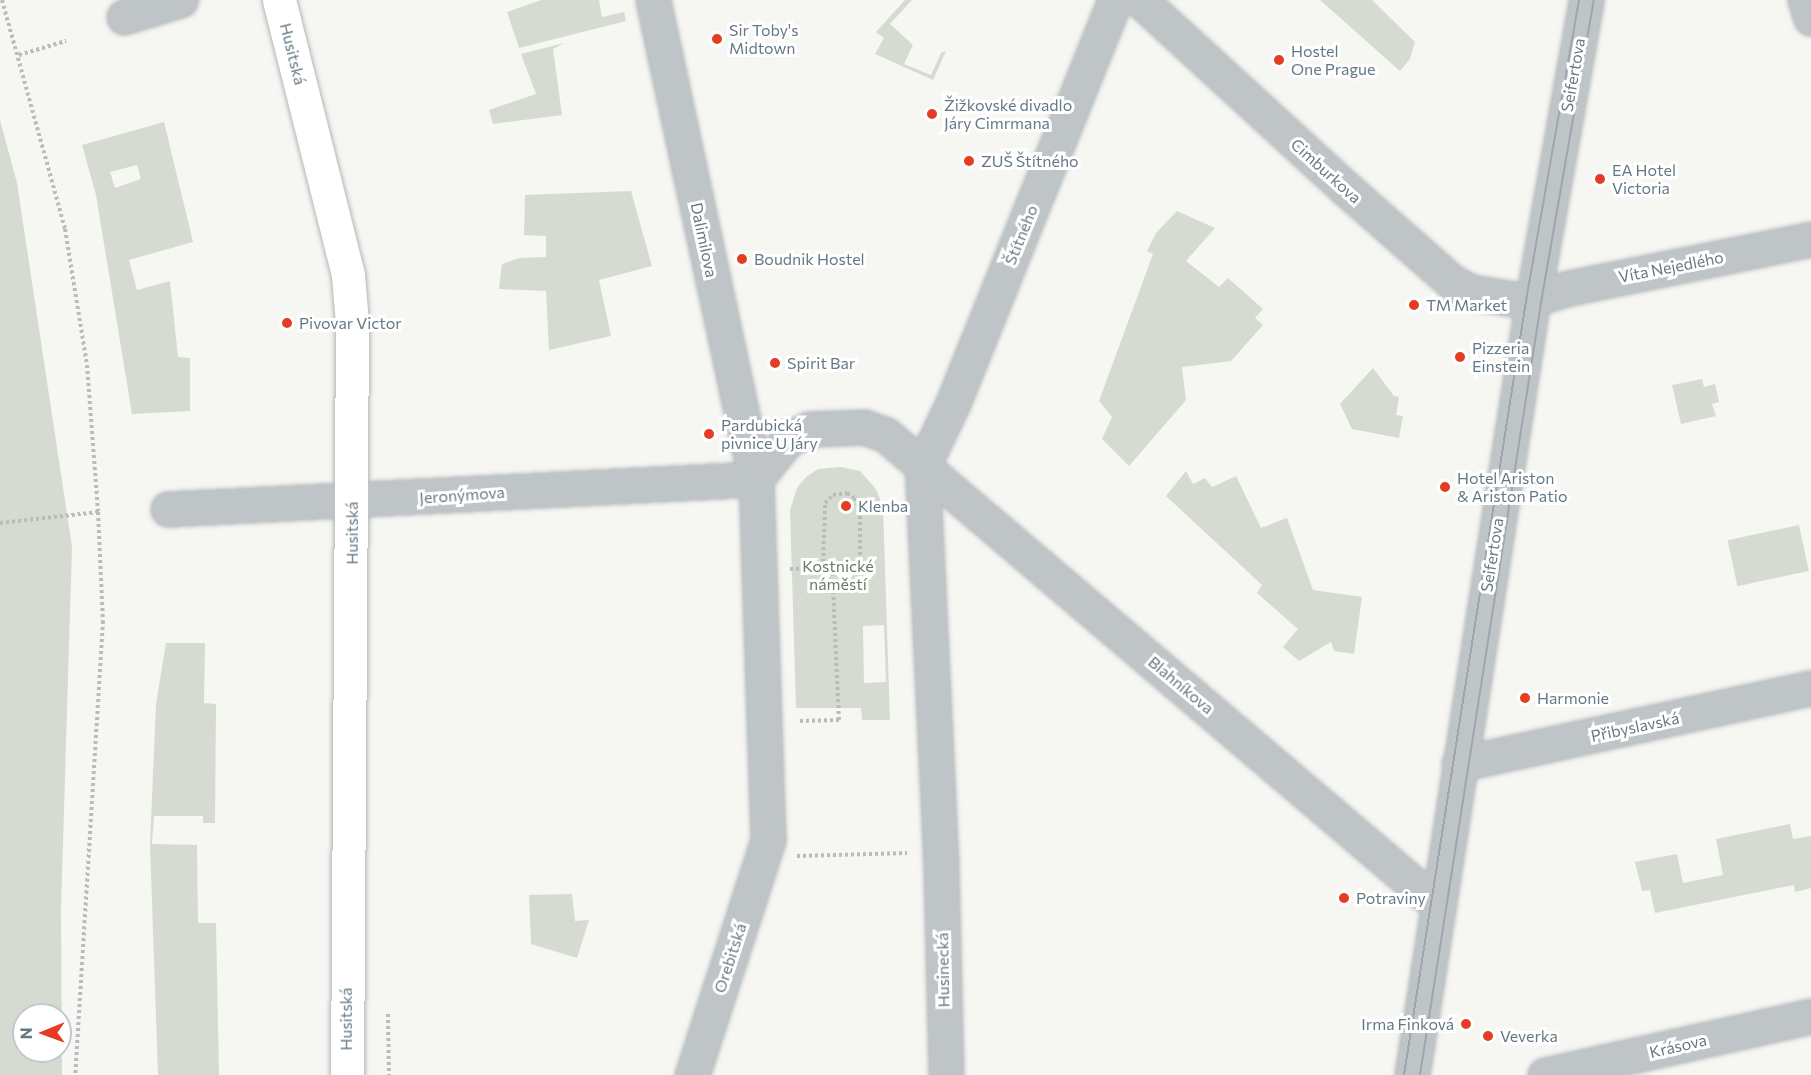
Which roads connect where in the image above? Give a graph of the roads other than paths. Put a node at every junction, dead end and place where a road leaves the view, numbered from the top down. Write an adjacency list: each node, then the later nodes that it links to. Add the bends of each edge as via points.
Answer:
1 (180, 0): 8 (street)
2 (279, 0): 14 (main road, Husitská, via 348,275 352,324)
3 (653, 0): 13 (street, Dalimilova)
4 (1115, 0): 12 (street, Štítného, via 953,403)
5 (1140, 0): 11 (street, Cimburkova, via 1452,282 1489,296)
6 (1587, 0): 11 (street, Seifertova)
7 (1805, 0): 9 (street)
8 (124, 17)
9 (1811, 18)
10 (1811, 239): 11 (street, Víta Nejedlého, via 1569,288)
11 (1533, 299): 17 (street, Seifertova)
12 (922, 468): 13 (street, via 886,435 864,427 835,427 809,429 788,439); 18 (street, Blahníkova); 22 (street, Husinecká, via 941,864)
13 (756, 479): 14 (street, Jeronýmova); 21 (street, Orebitská, via 768,840)
14 (352, 501): 15 (street, Jeronýmova); 20 (main road, Husitská)
15 (168, 509)
16 (1811, 688): 17 (street, Přibyslavská)
17 (1459, 764): 18 (street, Seifertova)
18 (1438, 905): 23 (street, Seifertova)
19 (1811, 1016): 24 (street, Krásova)
20 (346, 1075)
21 (692, 1075)
22 (946, 1075)
23 (1412, 1075)
24 (1545, 1075)

